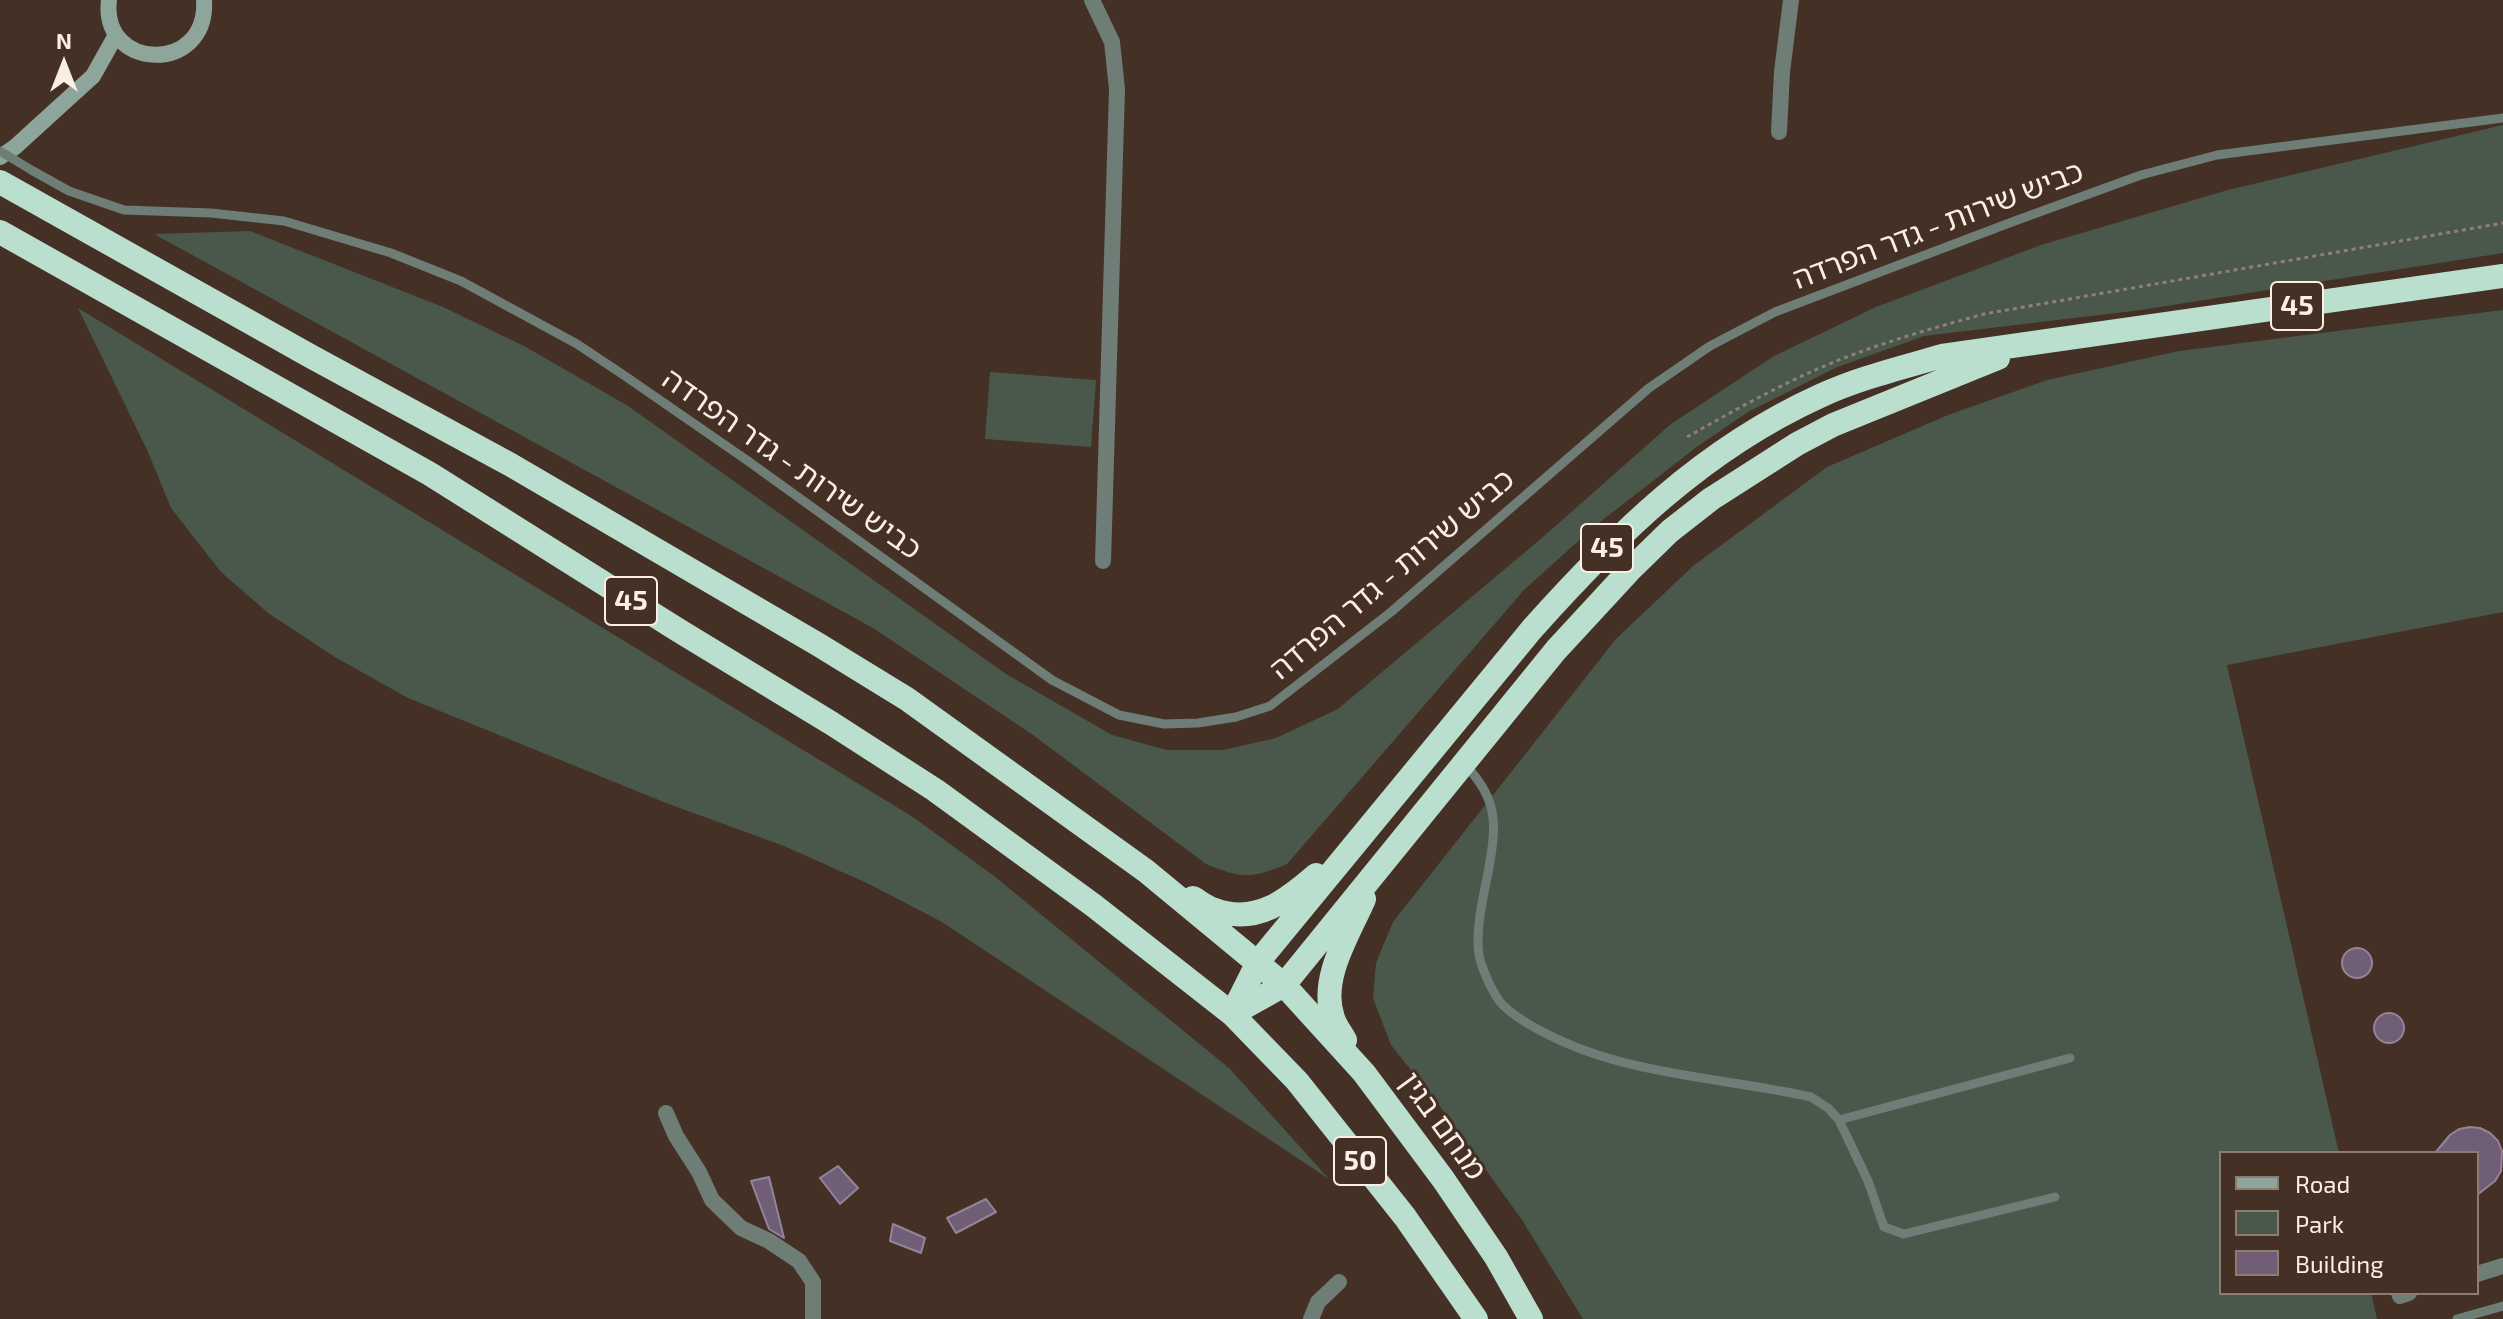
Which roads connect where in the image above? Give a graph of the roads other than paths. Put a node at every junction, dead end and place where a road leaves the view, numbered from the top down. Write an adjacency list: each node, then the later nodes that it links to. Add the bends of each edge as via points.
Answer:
1 (109, 0): 5 (street)
2 (204, 0): 5 (street, via 200,29 176,52 143,54)
3 (1092, 0): 13 (street, via 1112,42 1117,89)
4 (1791, 0): 7 (street)
5 (116, 35): 8 (street, via 93,76 15,147)
6 (2503, 118): 8 (lane, כביש שירות - גדר הפרדה, bridge, via 2217,155 2112,186 1775,312 1710,346 1649,388 1391,612 1270,706 1236,717 1176,724 1119,715 1052,680 625,376 461,281 391,253 284,221 124,210 69,191)
7 (1779, 132)
8 (0, 154)
9 (0, 182): 17 (highway, 45, via 511,465 819,645 907,699)
10 (0, 232): 20 (highway, 45, via 430,474 831,723 935,790)
11 (2503, 276): 12 (highway, 45)
12 (2090, 336): 14 (highway, 45, via 1991,359 1833,425 1745,476 1670,531 1621,580); 15 (highway, 45, via 1942,356 1873,375 1820,396 1739,442 1649,507 1571,585)
13 (1103, 561)
14 (1464, 763): 16 (highway, 45); 24 (lane, via 1482,782 1495,815 1479,919 1480,961 1500,1001 1526,1024 1575,1049 1642,1068 1811,1097)
15 (1364, 834): 17 (highway, via 1287,899 1254,913 1215,910); 18 (highway, 45)
16 (1379, 868): 19 (highway, 45); 22 (highway, via 1339,954 1329,991 1332,1017)
17 (1146, 871): 18 (highway, 45)
18 (1258, 962): 19 (highway, 45); 20 (highway, 45)
19 (1284, 985): 20 (highway, 45); 22 (highway, מנחם בגין / 50)
20 (1232, 1014): 32 (highway, 50, via 1297,1081 1405,1217)
21 (2070, 1058): 24 (lane)
22 (1364, 1073): 33 (highway, מנחם בגין / 50, via 1496,1257)
23 (666, 1113): 30 (street, via 712,1200 741,1228 799,1261 813,1282)
24 (1839, 1120): 25 (lane, via 1884,1227 1904,1234)
25 (2055, 1197)
26 (2503, 1266): 27 (street)
27 (2479, 1273)
28 (1339, 1282): 31 (street, via 1318,1302)
29 (2503, 1306): 34 (lane)
30 (813, 1319)
31 (1311, 1319)
32 (1476, 1319)
33 (1531, 1319)
34 (2457, 1319)

